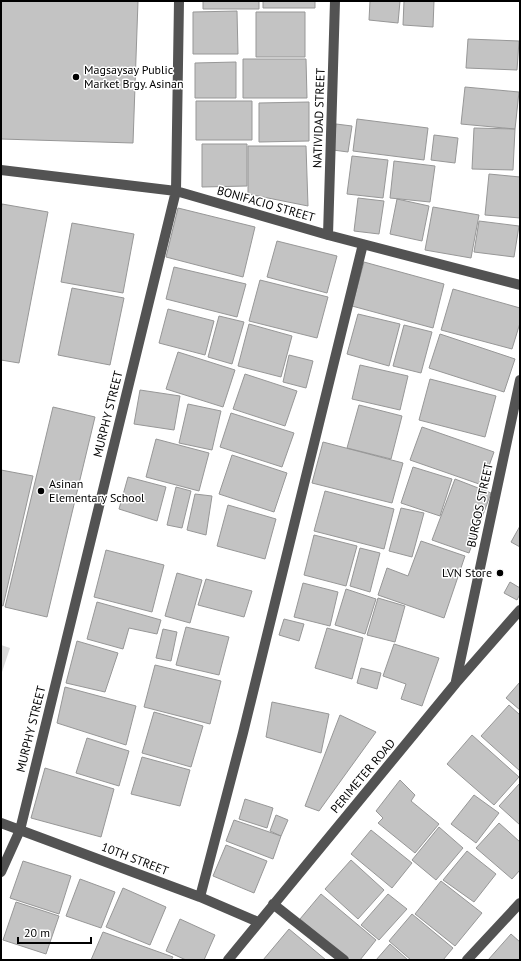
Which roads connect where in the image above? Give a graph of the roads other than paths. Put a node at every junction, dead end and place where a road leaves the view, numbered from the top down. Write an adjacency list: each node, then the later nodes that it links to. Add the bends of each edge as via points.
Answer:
1 (179, 1): 4 (street, MURPHY STREET)
2 (335, 1): 5 (street, NATIVIDAD STREET)
3 (1, 170): 4 (street, BONIFACIO STREET)
4 (176, 191): 5 (street, BONIFACIO STREET); 12 (street, MURPHY STREET)
5 (328, 235): 6 (street, BONIFACIO STREET)
6 (363, 244): 7 (street, BONIFACIO STREET); 14 (street, via 243,733)
7 (520, 285)
8 (520, 380): 10 (street, BURGOS STREET)
9 (520, 610): 10 (street, PERIMETER ROAD)
10 (456, 683): 16 (street, PERIMETER ROAD)
11 (1, 823): 12 (street, 10TH STREET)
12 (20, 830): 13 (street, MURPHY STREET); 14 (street, 10TH STREET)
13 (1, 872)
14 (200, 897): 17 (street, 10TH STREET)
15 (520, 902): 20 (street)
16 (273, 904): 17 (street, PERIMETER ROAD); 19 (street)
17 (258, 922): 18 (street, PERIMETER ROAD)
18 (228, 960)
19 (344, 960)
20 (467, 960)

